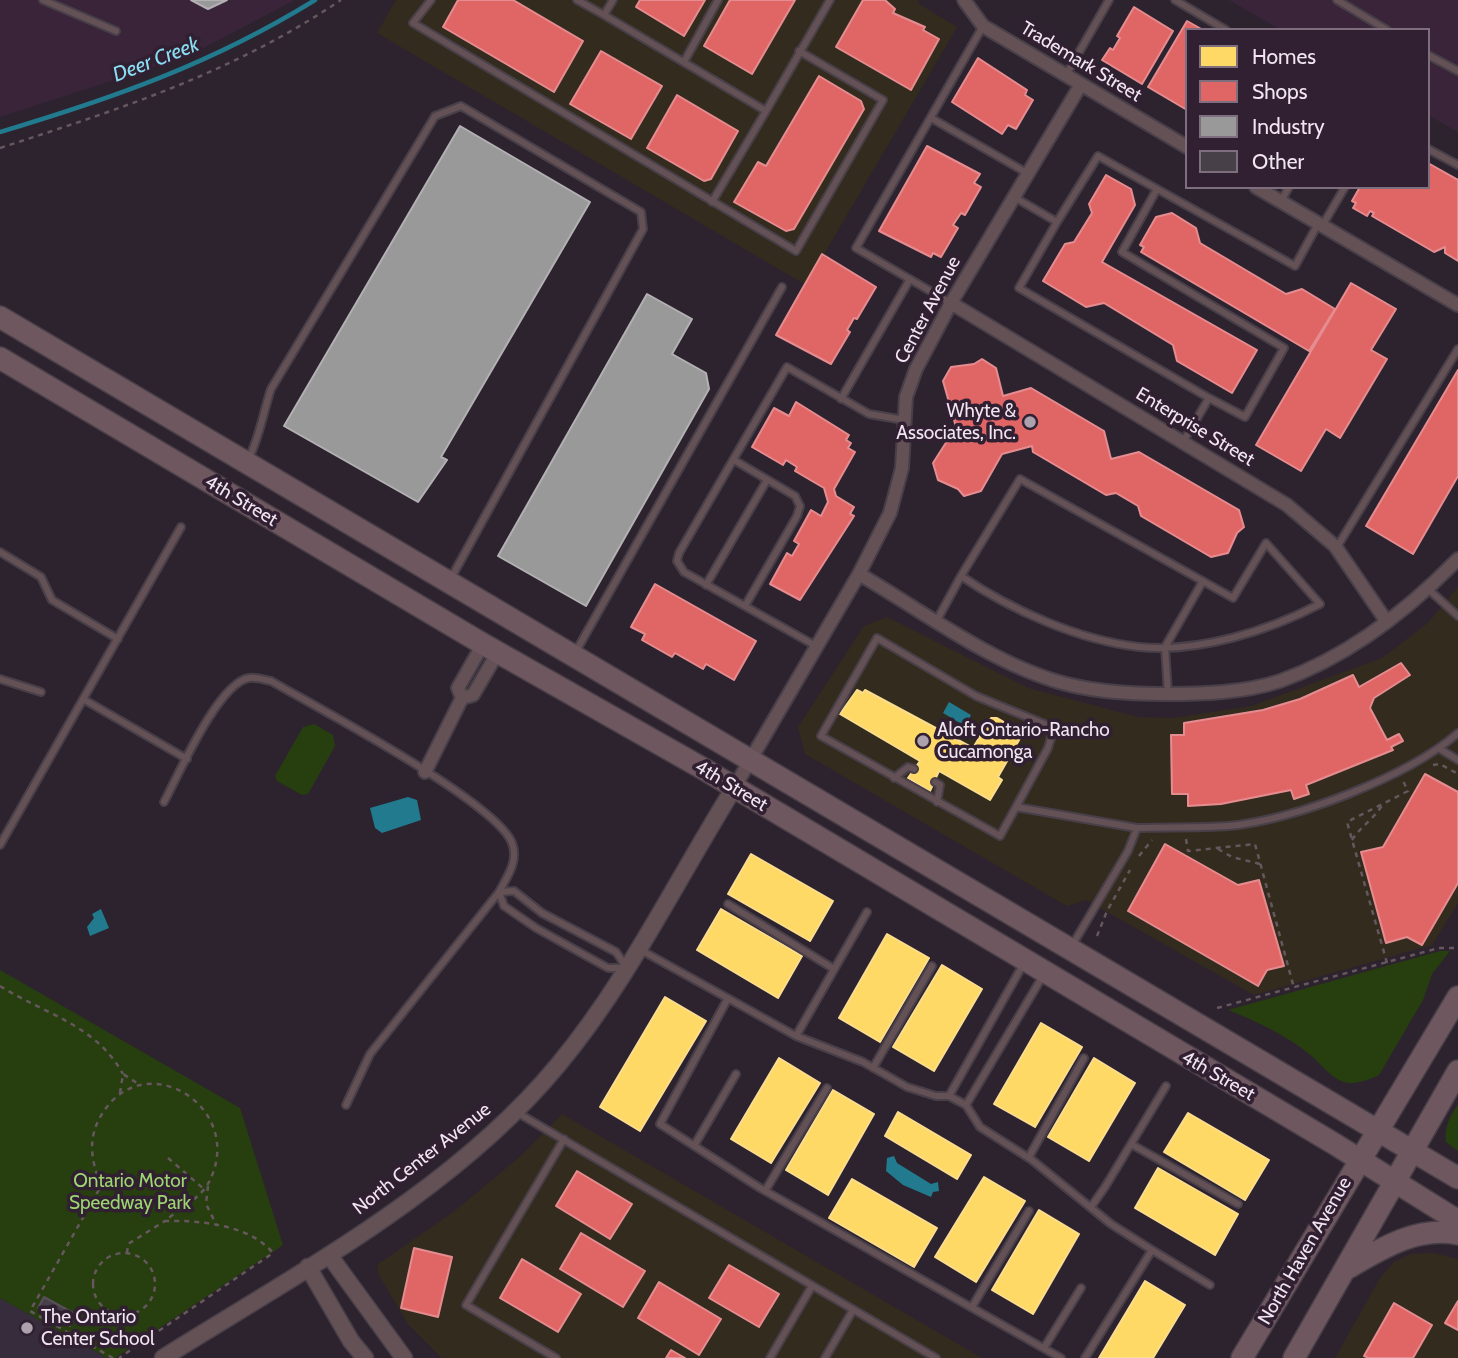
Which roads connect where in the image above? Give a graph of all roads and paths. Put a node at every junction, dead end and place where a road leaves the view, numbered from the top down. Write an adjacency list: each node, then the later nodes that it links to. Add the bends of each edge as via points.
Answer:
1 (43, 0): 17 (lane)
2 (341, 0): 27 (path, via 244,58 138,103)
3 (431, 0): 37 (lane, via 413,23)
4 (577, 0): 13 (lane)
5 (613, 0): 13 (lane)
6 (718, 0): 20 (lane)
7 (817, 0): 12 (lane)
8 (964, 0): 14 (street, Trademark Street)
9 (1109, 0): 22 (lane)
10 (1175, 0): 15 (lane)
11 (1337, 0): 16 (lane)
12 (828, 3): 18 (lane)
13 (604, 15): 20 (lane)
14 (983, 26): 22 (street, Trademark Street); 25 (lane)
15 (1223, 28)
16 (1384, 28)
17 (116, 31)
18 (799, 51): 24 (lane); 37 (lane, via 883,100 803,240 796,251)
19 (1430, 56): 21 (lane)
20 (684, 62): 24 (lane)
21 (1458, 71)
22 (1065, 76): 23 (street, Trademark Street)
23 (1080, 86): 26 (street, Trademark Street); 30 (street, Center Avenue)
24 (766, 111): 37 (lane)
25 (931, 118): 30 (lane); 40 (lane, via 856,248)
26 (1185, 145)
27 (0, 148)
28 (1430, 150): 29 (lane)
29 (1458, 166)
30 (1027, 173): 35 (street, Center Avenue)
31 (1157, 189): 38 (lane, via 1098,156); 39 (lane, via 1295,266); 47 (lane, via 1122,252 1284,348 1245,417)
32 (1260, 189): 36 (street)
33 (1288, 189): 36 (lane)
34 (1344, 189): 39 (lane)
35 (1014, 197): 38 (lane); 42 (street, Center Avenue)
36 (1281, 201): 39 (street)
37 (712, 202)
38 (1057, 222): 47 (lane, via 1019,288)
39 (1320, 225): 43 (street)
40 (910, 279): 42 (lane); 48 (lane)
41 (782, 287): 72 (lane)
42 (951, 303): 49 (street, Center Avenue, via 916,369); 50 (street, Enterprise Street)
43 (1458, 305)
44 (0, 317): 52 (main road, 4th Street)
45 (1458, 349): 55 (lane)
46 (0, 358): 71 (main road, 4th Street)
47 (1209, 398): 50 (lane)
48 (841, 399): 49 (lane, via 870,414); 51 (lane, via 787,367)
49 (904, 419): 58 (street, Center Avenue, via 905,445 897,490)
50 (1183, 443): 55 (street, Enterprise Street, via 1287,505)
51 (734, 460): 53 (lane); 62 (lane, via 677,561 684,572)
52 (247, 463): 60 (main road, 4th Street); 60 (lane, via 260,436 259,422 271,389 435,116 461,106 641,212 643,229)
53 (766, 480): 62 (lane); 64 (lane, via 795,496 800,506)
54 (181, 527): 68 (lane)
55 (1336, 548): 67 (street, Enterprise Street)
56 (0, 552): 68 (lane, via 41,577 52,600)
57 (1458, 559): 63 (street)
58 (859, 574): 66 (street); 69 (street, Center Avenue)
59 (961, 576): 61 (lane, via 1020,479); 66 (lane); 70 (lane, via 1001,603 1064,629 1138,647)
60 (449, 581): 72 (main road, 4th Street)
61 (1203, 581): 70 (lane); 70 (lane, via 1233,598 1266,543 1320,604 1218,641)
62 (706, 585): 64 (lane)
63 (1428, 589): 65 (lane); 67 (street)
64 (745, 607): 69 (lane)
65 (1458, 615)
66 (937, 620): 75 (street, via 1002,660 1059,682 1121,694)
67 (1387, 622): 75 (street, via 1335,656 1279,681 1207,695)
68 (118, 639): 76 (lane)
69 (816, 646): 81 (street, Center Avenue)
70 (1165, 647): 75 (lane)
71 (490, 648): 84 (street, via 458,688 462,698); 89 (main road, 4th Street)
72 (574, 654): 81 (main road, 4th Street)
73 (0, 678): 74 (lane)
74 (41, 692)
75 (1168, 694)
76 (83, 698): 79 (lane); 98 (lane)
77 (1458, 733): 78 (lane)
78 (1440, 749): 80 (lane); 94 (lane, via 1346,795 1301,810 1230,826)
79 (187, 759): 84 (lane, via 219,703 233,686 250,678 271,681); 90 (lane)
80 (1458, 760)
81 (750, 761): 89 (street, Center Avenue); 109 (main road, 4th Street)
82 (1429, 765): 85 (path, via 1440,764)
83 (914, 769): 87 (lane, via 908,767)
84 (425, 772): 101 (lane, via 470,798 505,830 513,845 514,864)
85 (1458, 775)
86 (1412, 776): 92 (path, via 1403,781 1408,791)
87 (894, 778): 91 (lane); 93 (lane, via 821,736 877,638 976,696 1054,728)
88 (935, 782): 91 (lane, via 940,785)
89 (734, 788): 108 (street, North Center Avenue); 110 (main road, 4th Street)
90 (163, 802)
91 (937, 802): 93 (lane, via 1000,836)
92 (1383, 804): 97 (path); 97 (path, via 1347,822)
93 (1016, 807): 94 (lane)
94 (1137, 828): 109 (lane)
95 (1154, 839): 106 (path, via 1147,842)
96 (1176, 839): 99 (path, via 1188,839 1188,851)
97 (1352, 840): 111 (path)
98 (0, 845)
99 (1216, 848): 100 (path, via 1232,858); 100 (path, via 1255,844)
100 (1260, 864): 117 (path)
101 (499, 892): 104 (lane, via 514,891); 105 (lane, via 504,906); 132 (lane, via 370,1054)
102 (728, 904): 114 (lane)
103 (867, 912): 114 (lane)
104 (552, 918): 105 (lane); 113 (lane, via 616,952)
105 (544, 932): 113 (lane, via 608,968)
106 (1097, 936)
107 (1454, 948): 111 (path)
108 (639, 949): 113 (street, North Center Avenue); 119 (lane)
109 (1070, 949): 137 (main road, 4th Street)
110 (1025, 961): 115 (main road, 4th Street); 131 (lane)
111 (1387, 964): 117 (path)
112 (932, 965): 123 (lane)
113 (627, 968): 134 (street, North Center Avenue, via 580,1037)
114 (834, 969): 121 (lane)
115 (1045, 973): 133 (lane); 137 (main road, 4th Street)
116 (0, 986): 125 (path, via 106,1047)
117 (1294, 988): 120 (path)
118 (1458, 997): 137 (main road, North Haven Avenue)
119 (727, 1000): 121 (lane); 138 (lane, via 660,1124)
120 (1217, 1008)
121 (796, 1036): 123 (lane)
122 (1084, 1058): 139 (lane)
123 (873, 1068): 131 (lane, via 907,1087)
124 (1458, 1070): 141 (main road)
125 (123, 1074): 127 (path); 130 (path)
126 (736, 1074): 138 (lane)
127 (140, 1085): 130 (path); 143 (path, via 184,1091 212,1122 218,1142)
128 (1166, 1086): 136 (lane)
129 (827, 1088): 145 (lane)
130 (120, 1093): 164 (path, via 96,1125 91,1145 101,1186 30,1311)
131 (949, 1096): 133 (lane)
132 (346, 1105)
133 (966, 1105): 139 (lane, via 980,1127)
134 (516, 1112): 135 (lane); 155 (street, North Center Avenue, via 458,1162)
135 (564, 1139): 159 (lane); 169 (lane, via 466,1305)
136 (1131, 1144): 146 (lane); 147 (lane)
137 (1368, 1145): 141 (main road, 4th Street); 141 (main road, 4th Street); 175 (main road, North Haven Avenue)
138 (694, 1146): 145 (lane)
139 (1029, 1157): 147 (lane)
140 (168, 1158): 144 (path)
141 (1404, 1167): 142 (main road, 4th Street); 150 (main road, 4th Street); 157 (main road)
142 (1458, 1178)
143 (208, 1184): 144 (path); 151 (path, via 206,1205)
144 (204, 1189): 149 (path)
145 (765, 1191): 161 (lane)
146 (1238, 1204)
147 (1090, 1207): 153 (lane)
148 (1030, 1211): 161 (lane)
149 (165, 1221): 151 (path); 154 (path, via 128,1244)
150 (1458, 1221)
151 (217, 1226): 165 (path, via 253,1236 273,1253)
152 (1458, 1234): 157 (main road, via 1436,1232 1404,1238)
153 (1152, 1250): 158 (lane); 174 (lane)
154 (127, 1253): 154 (path, via 152,1270 155,1290 145,1308 115,1314 99,1303 92,1283 99,1264)
155 (329, 1255): 156 (street, North Center Avenue); 168 (street)
156 (308, 1267): 166 (street, North Center Avenue); 167 (street)
157 (1346, 1269): 176 (main road)
158 (1210, 1285)
159 (812, 1286): 162 (lane); 170 (lane)
160 (1080, 1288): 163 (lane)
161 (972, 1307): 163 (lane)
162 (853, 1310): 171 (lane); 172 (lane)
163 (1044, 1348): 173 (lane)
164 (113, 1358)
165 (119, 1358)
166 (163, 1358)
167 (365, 1358)
168 (404, 1358)
169 (556, 1358)
170 (770, 1358)
171 (825, 1358)
172 (936, 1358)
173 (1061, 1358)
174 (1085, 1358)
175 (1242, 1358)
176 (1294, 1358)

